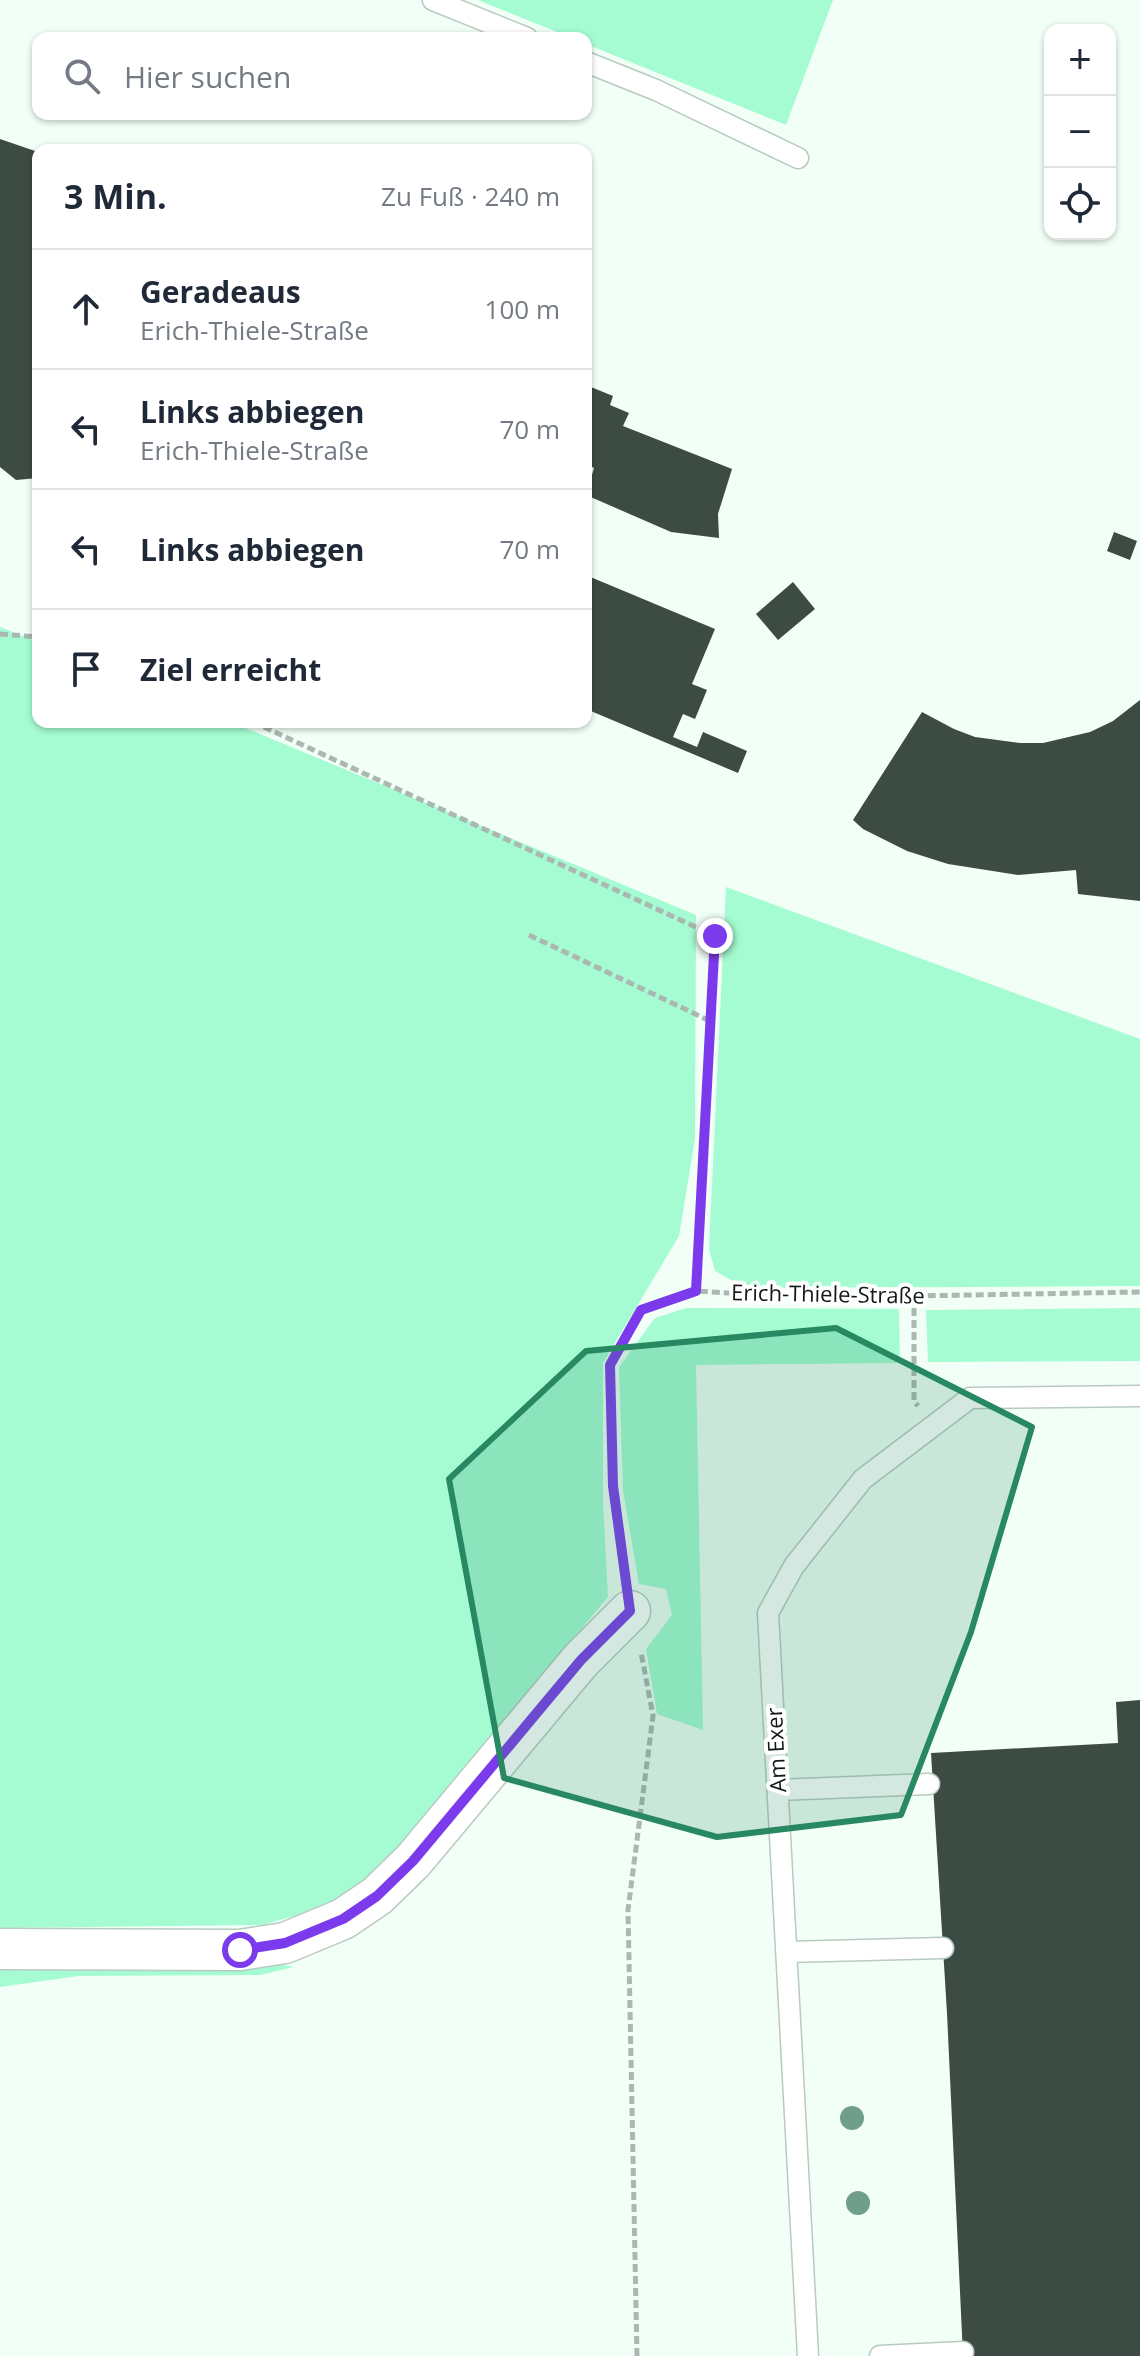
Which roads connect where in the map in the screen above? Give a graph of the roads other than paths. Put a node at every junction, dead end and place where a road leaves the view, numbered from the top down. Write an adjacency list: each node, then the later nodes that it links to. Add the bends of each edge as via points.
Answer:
1 (433, 0): 2 (lane)
2 (512, 32)
3 (592, 64): 4 (lane)
4 (798, 158)
5 (1140, 1396): 8 (lane, Am Exer, via 970,1398 863,1479 794,1566 768,1613)
6 (630, 1611): 10 (street, via 581,1660 413,1861 343,1919 285,1943 240,1950)
7 (929, 1784): 8 (lane)
8 (778, 1790): 11 (lane, Am Exer)
9 (943, 1948): 11 (lane)
10 (0, 1949)
11 (787, 1952): 13 (lane, Am Exer)
12 (963, 2352): 14 (lane)
13 (808, 2356)
14 (880, 2356)

